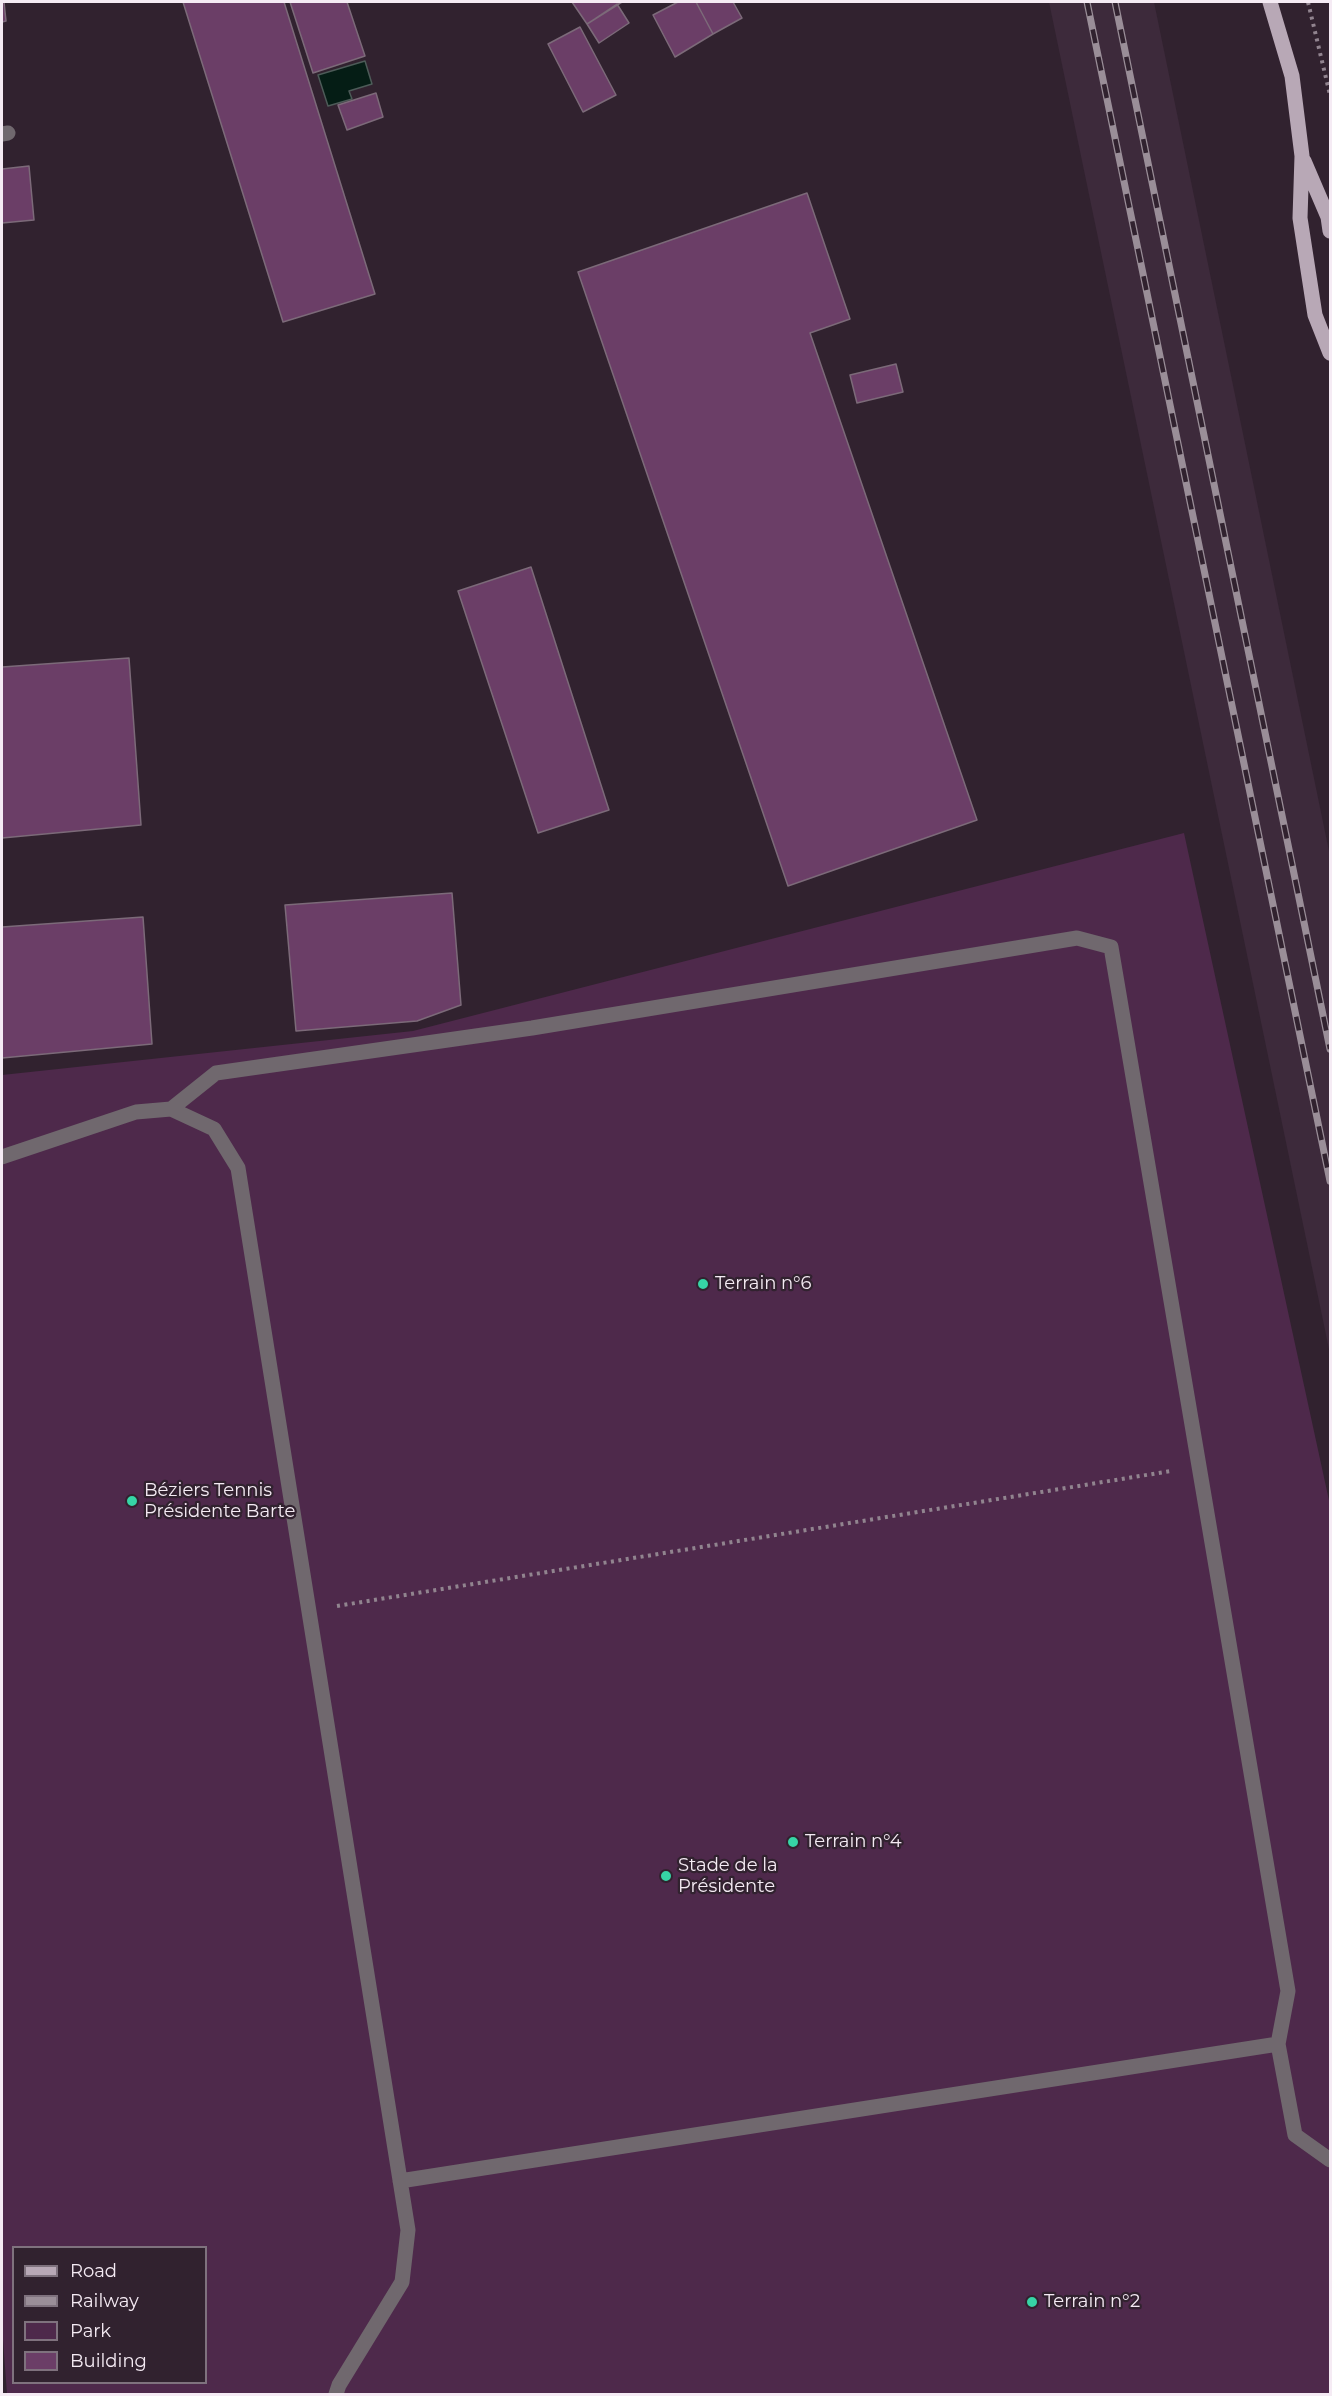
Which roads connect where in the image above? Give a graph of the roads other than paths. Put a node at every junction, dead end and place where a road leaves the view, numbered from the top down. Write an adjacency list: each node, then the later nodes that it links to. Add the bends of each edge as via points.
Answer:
1 (1270, 2): 2 (main road, via 1292,76)
2 (1302, 156): 3 (main road, via 1328,217); 4 (main road, via 1300,218 1315,315)
3 (1330, 231)
4 (1330, 353)
5 (171, 1109): 6 (lane, via 136,1112); 7 (lane, via 216,1073 532,1028 1077,938 1111,947 1287,1991); 9 (lane, via 214,1129 238,1168)
6 (2, 1157)
7 (1278, 2044): 8 (lane, via 1295,2135); 9 (lane)
8 (1330, 2160)
9 (400, 2181): 10 (lane, via 408,2230 402,2282)
10 (336, 2394)

